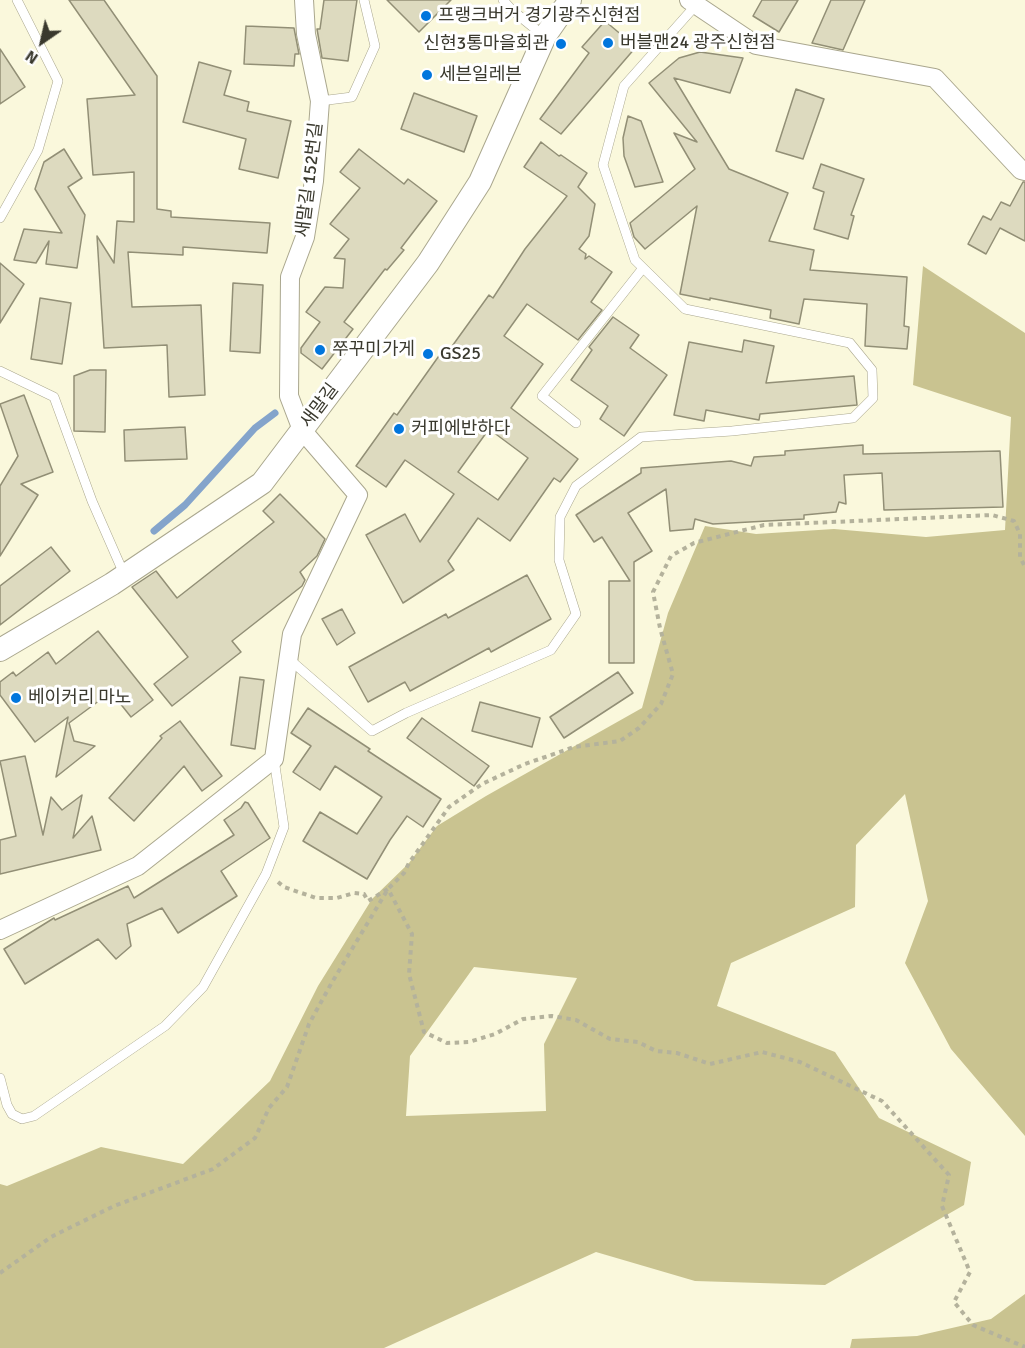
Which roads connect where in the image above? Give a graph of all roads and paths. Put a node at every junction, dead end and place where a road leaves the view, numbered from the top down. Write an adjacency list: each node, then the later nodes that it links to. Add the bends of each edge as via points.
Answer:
1 (17, 0): 10 (lane, via 58,81 38,150)
2 (304, 0): 8 (street, 새말길 152번길, via 306,34)
3 (364, 0): 8 (lane, via 375,46 352,97)
4 (503, 0): 7 (lane)
5 (570, 0): 7 (street, 새말길)
6 (692, 3): 9 (street, via 756,45 935,78); 11 (lane, via 624,87 603,165 635,260)
7 (545, 36): 14 (street, 새말길, via 480,182 428,263)
8 (320, 100): 14 (street, 새말길 152번길, via 305,237 290,277 289,396)
9 (1025, 171)
10 (0, 218)
11 (643, 268): 13 (lane, via 542,396); 18 (lane, via 685,309 850,343 872,370 873,398 853,418 641,437 576,486 560,517 559,560 576,614 551,650 372,731)
12 (0, 371): 16 (lane, via 54,397)
13 (576, 423)
14 (302, 430): 16 (street, 새말길, via 262,483); 18 (street, 새말길 152번길, via 358,495 292,634)
15 (1025, 567): 21 (path, via 1014,521 992,515 764,525 694,543 671,556 653,592 673,674 662,704 620,741 574,747 482,784 449,807)
16 (125, 576): 17 (street, 새말길)
17 (0, 650)
18 (289, 659): 19 (street)
19 (274, 759): 20 (lane, via 284,828); 22 (street, via 138,866)
20 (266, 874): 21 (path, via 284,887 316,898 354,893 364,894 368,901); 23 (lane, via 203,987 165,1026 34,1116 22,1119 12,1114)
21 (388, 890): 24 (path, via 309,1024 287,1087 269,1108 255,1138 213,1169 114,1206 51,1237); 25 (path, via 412,934 409,974 424,1032 447,1043 469,1042 523,1019 552,1016 576,1020 610,1039 638,1042 656,1051 710,1064 762,1052 800,1062 882,1101 949,1175 942,1206 970,1272 954,1302 973,1325)
22 (0, 930)
23 (0, 1078)
24 (0, 1273)
25 (1025, 1347)

